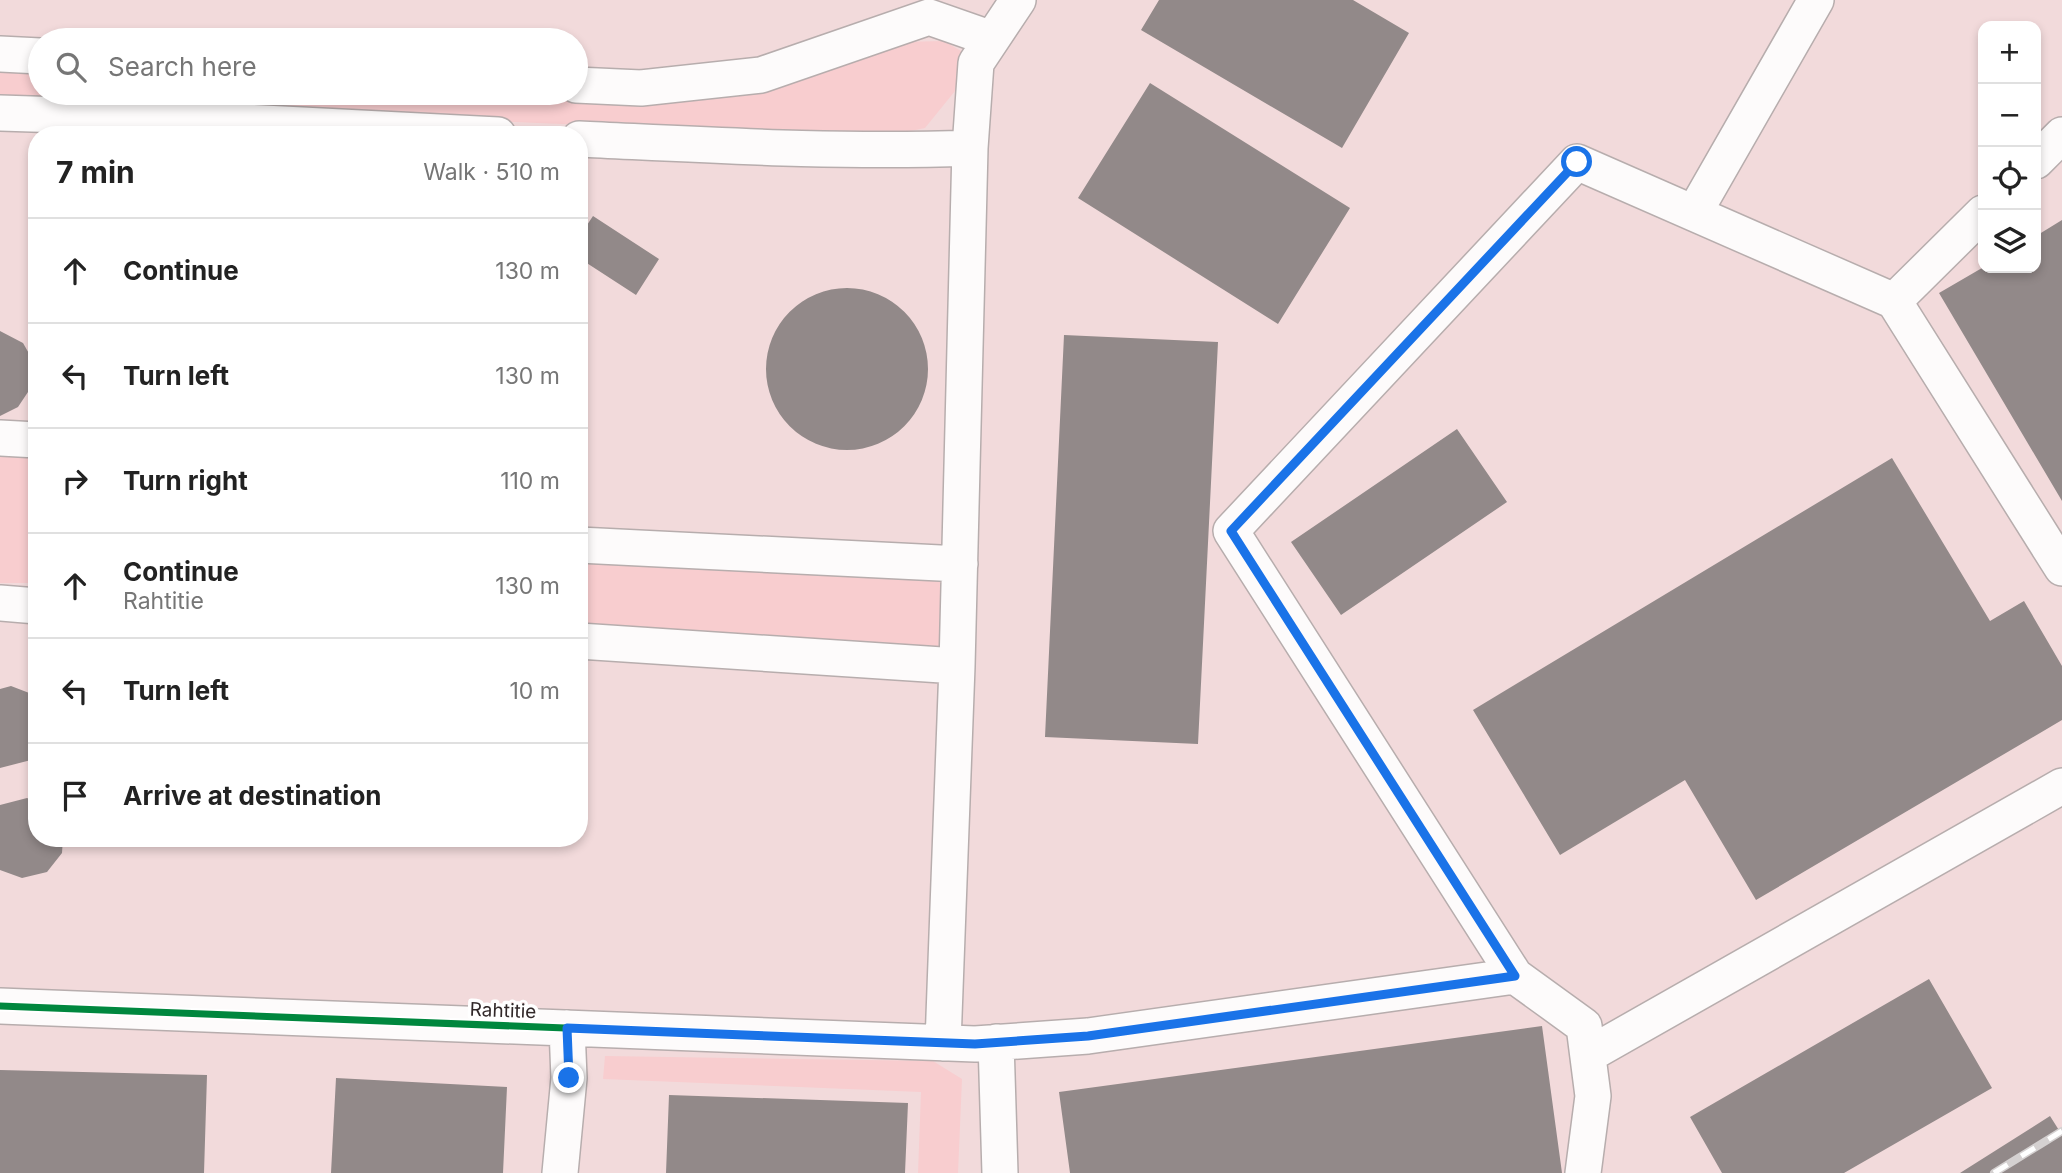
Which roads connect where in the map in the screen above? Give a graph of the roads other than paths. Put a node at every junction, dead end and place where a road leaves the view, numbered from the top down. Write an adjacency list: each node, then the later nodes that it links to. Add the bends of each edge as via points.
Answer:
1 (1018, 0): 3 (street)
2 (1816, 0): 13 (street)
3 (992, 39): 6 (street, via 929,17 761,75 641,88); 11 (street, via 976,63)
4 (0, 54): 5 (street)
5 (28, 55)
6 (588, 86)
7 (0, 113): 8 (street)
8 (324, 126)
9 (2062, 135): 12 (street)
10 (588, 139): 11 (street, via 796,150)
11 (970, 148): 19 (street)
12 (2041, 156)
13 (1694, 213): 15 (street); 26 (street, via 1577,162 1231,531)
14 (1978, 218): 15 (street)
15 (1894, 301): 20 (street)
16 (0, 438): 17 (street)
17 (28, 440)
18 (588, 545): 19 (street)
19 (960, 564): 24 (street)
20 (2062, 568)
21 (0, 603): 22 (street)
22 (28, 605)
23 (588, 642): 24 (street)
24 (957, 666): 29 (street)
25 (2062, 786): 31 (street)
26 (1515, 976): 30 (street, Rahtitie, via 1088,1036); 31 (street, via 1584,1026)
27 (0, 1006): 28 (street, Rahtitie)
28 (567, 1028): 29 (street, Rahtitie); 32 (street, via 569,1078)
29 (943, 1042): 30 (street, Rahtitie)
30 (996, 1042): 33 (street)
31 (1588, 1055): 34 (street, via 1593,1096)
32 (560, 1173)
33 (1000, 1173)
34 (1583, 1173)

